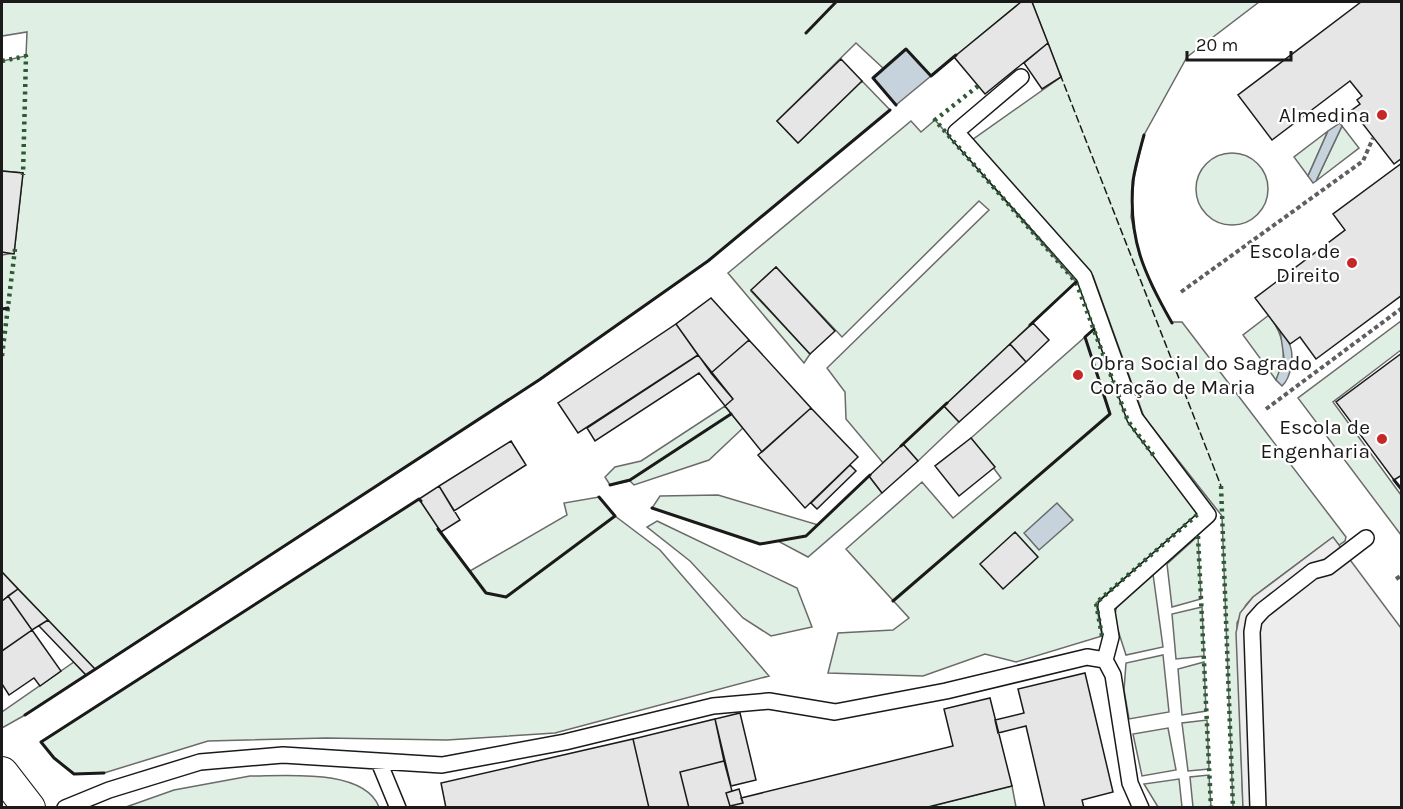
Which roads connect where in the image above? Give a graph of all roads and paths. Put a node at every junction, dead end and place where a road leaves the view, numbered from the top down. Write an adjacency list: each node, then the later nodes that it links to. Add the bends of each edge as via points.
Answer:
1 (1021, 77): 9 (lane, via 956,132 1084,276 1135,418 1208,515 1106,606 1111,637)
2 (1373, 138): 3 (path, via 1363,161)
3 (1180, 292)
4 (1401, 308): 5 (path)
5 (1266, 409)
6 (1366, 538): 16 (lane, via 1271,603 1258,614 1252,626)
7 (1401, 575): 8 (path)
8 (1396, 579)
9 (1105, 660): 10 (lane, via 1087,657 946,692 835,712 769,702 714,706 565,742 442,765); 15 (lane, via 1113,675 1130,783)
10 (378, 762): 13 (lane, via 283,755 200,762); 14 (lane)
11 (2, 773): 12 (street)
12 (29, 807)
13 (65, 807)
14 (398, 807)
15 (1141, 807)
16 (1258, 807)

